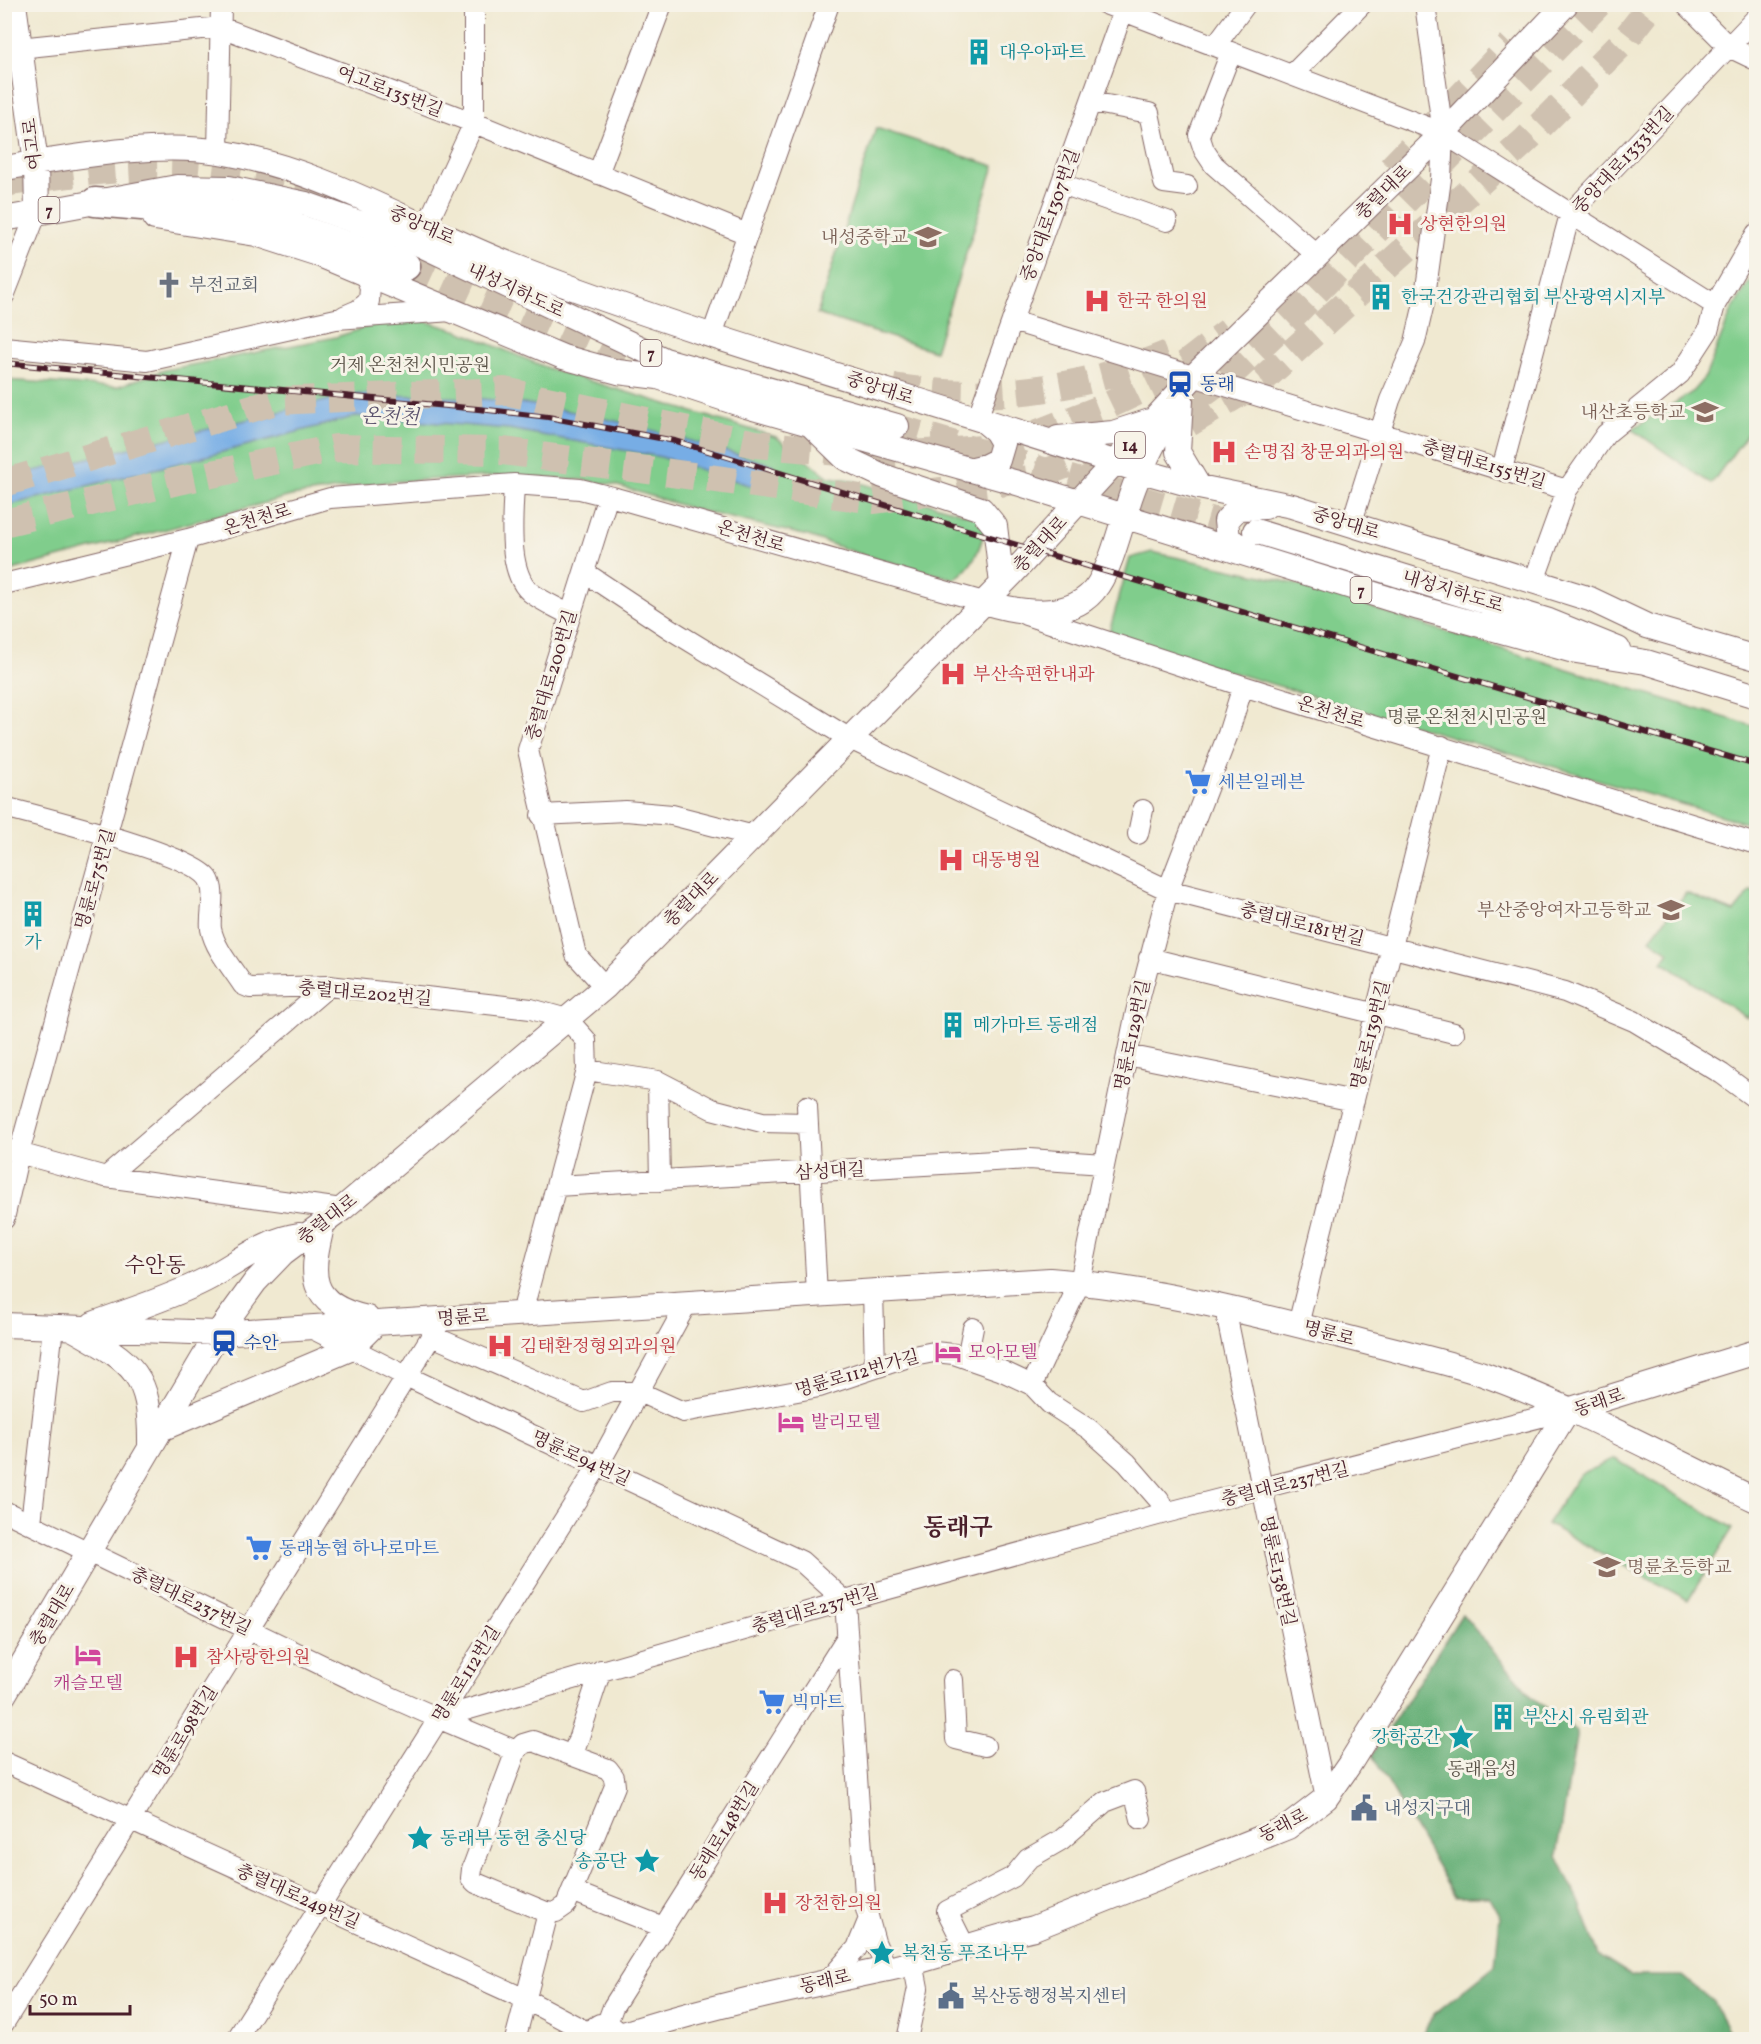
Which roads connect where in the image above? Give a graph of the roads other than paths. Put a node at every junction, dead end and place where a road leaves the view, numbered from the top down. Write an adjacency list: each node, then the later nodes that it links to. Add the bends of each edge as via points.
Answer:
1 (14, 4): 15 (main road, 여고로)
2 (221, 4): 13 (street)
3 (474, 4): 20 (street)
4 (662, 4): 25 (street)
5 (829, 4): 34 (street)
6 (1246, 4): 16 (street)
7 (1362, 4): 18 (street)
8 (1425, 4): 21 (street)
9 (1566, 4): 21 (main road, 충렬대로 / 14)
10 (1686, 4): 14 (street)
11 (1114, 8): 16 (street); 19 (street, 중앙대로1307번길)
12 (1756, 18): 14 (street, 중앙대로1333번길)
13 (221, 27): 15 (street, 여고로135번길); 20 (street, 여고로135번길); 22 (street)
14 (1729, 47): 17 (street); 30 (street, 중앙대로1333번길)
15 (19, 48): 23 (main road, 여고로)
16 (1223, 49): 18 (street); 36 (street, via 1199,135 1204,150 1214,165)
17 (1756, 60)
18 (1292, 75): 21 (street)
19 (1091, 102): 26 (street, 중앙대로1307번길); 27 (street, via 1149,113 1164,183)
20 (474, 123): 25 (street, 여고로135번길); 33 (street)
21 (1443, 133): 30 (street); 36 (main road, 충렬대로 / 14); 51 (street, via 1441,178 1420,325)
22 (218, 152): 23 (main road, 중앙대로, via 147,150); 33 (main road, 중앙대로, via 286,167)
23 (36, 163): 24 (main road, 중앙대로); 29 (main road, 여고로)
24 (4, 168)
25 (598, 174): 34 (street, 여고로135번길)
26 (1062, 184): 32 (street); 44 (street, 중앙대로1307번길)
27 (1187, 186)
28 (95, 202): 29 (main road, 7); 37 (main road, 내성지하도로 / 7, via 177,187 229,188 306,204 419,244 665,360 899,420 664,341 549,287); 38 (highway, via 224,213 288,225); 39 (main road, via 170,222 256,234)
29 (38, 212): 31 (main road, 7); 40 (street)
30 (1570, 214): 41 (street); 54 (street, 중앙대로1333번길)
31 (4, 219)
32 (1167, 221)
33 (426, 227): 37 (main road, 중앙대로)
34 (747, 234): 45 (street)
35 (1756, 234): 41 (street)
36 (1318, 256): 47 (main road, 충렬대로 / 14)
37 (513, 265): 45 (main road, 중앙대로)
38 (406, 266)
39 (364, 273): 42 (main road); 43 (street, via 370,287 369,301)
40 (4, 296)
41 (1715, 305): 59 (street, via 1708,331 1680,374 1606,434)
42 (457, 311): 43 (street); 50 (main road, via 563,357 618,372 658,377)
43 (336, 319): 46 (street, via 147,361)
44 (1012, 321): 47 (street); 49 (street, 중앙대로1307번길)
45 (712, 335): 49 (main road, 중앙대로)
46 (4, 347)
47 (1189, 382): 48 (main road, 충렬대로 / 14); 51 (street, 충렬대로155번길); 56 (main road); 58 (main road, via 1178,452)
48 (1155, 419): 52 (main road, via 1113,433); 53 (main road, 충렬대로 / 14)
49 (981, 420): 52 (main road, 중앙대로); 55 (main road, via 996,431 1003,443 998,460)
50 (807, 422): 55 (main road); 71 (main road, via 845,459 981,509 995,526)
51 (1379, 433): 54 (street, 충렬대로155번길); 65 (street)
52 (1040, 438): 53 (main road, 중앙대로)
53 (1114, 462): 56 (main road, 중앙대로); 61 (main road, 충렬대로 / 14)
54 (1502, 468): 59 (street, 충렬대로155번길)
55 (969, 470): 61 (main road)
56 (1141, 471): 58 (main road, 중앙대로); 63 (main road)
57 (514, 484): 60 (street, 온천천로, via 580,489); 66 (street, 온천천로, via 330,498); 73 (street, via 511,537 520,577 530,591)
58 (1199, 487): 62 (main road, 중앙대로)
59 (1567, 490): 69 (street)
60 (608, 496): 68 (street, 충렬대로200번길); 71 (street, 온천천로)
61 (1079, 502): 63 (main road, 7); 71 (main road, 충렬대로)
62 (1292, 506): 65 (main road, 중앙대로); 67 (main road, via 1238,508 1230,515 1228,538)
63 (1124, 516): 67 (main road, 7); 71 (main road, via 1098,586 1073,607 1048,611)
64 (1257, 525): 72 (main road, 내성지하도로 / 7)
65 (1351, 525): 69 (main road, 중앙대로)
66 (188, 540): 70 (street, 온천천로); 85 (street, 명륜로75번길)
67 (1253, 556): 76 (main road, 7, via 1570,650)
68 (584, 572): 73 (street, 충렬대로200번길); 79 (street, 충렬대로181번길)
69 (1534, 581): 74 (main road, 중앙대로, via 1590,599)
70 (4, 584)
71 (997, 595): 77 (street, 온천천로); 79 (main road, 충렬대로)
72 (1551, 614): 74 (main road, 내성지하도로); 76 (main road, 내성지하도로)
73 (570, 615): 83 (street, 충렬대로200번길, via 528,750)
74 (1647, 626): 75 (main road, 중앙대로)
75 (1756, 658)
76 (1646, 662): 78 (main road, 7)
77 (1243, 686): 80 (street, 온천천로); 88 (street, 명륜로129번길)
78 (1756, 696)
79 (850, 739): 86 (main road, 충렬대로); 88 (street, 충렬대로181번길)
80 (1442, 746): 87 (street, 온천천로); 89 (street, 명륜로139번길)
81 (4, 807): 85 (street, 충렬대로202번길)
82 (1143, 810): 84 (street)
83 (541, 815): 86 (street, via 626,811 672,815); 92 (street, 충렬대로200번길, via 576,955)
84 (1138, 834)
85 (108, 835): 91 (street, 충렬대로202번길, via 188,864 208,878 211,928 243,985); 101 (street, 명륜로75번길)
86 (754, 836): 92 (main road, 충렬대로)
87 (1756, 844)
88 (1168, 890): 89 (street, 충렬대로181번길); 90 (street, 명륜로129번길)
89 (1391, 947): 93 (street, 명륜로139번길); 99 (street, 충렬대로181번길, via 1603,1005 1722,1074)
90 (1149, 958): 93 (street); 96 (street, 명륜로129번길)
91 (329, 986): 94 (street, 충렬대로202번길, via 531,1009); 104 (street)
92 (605, 987): 94 (main road, 충렬대로)
93 (1376, 1012): 95 (street); 100 (street, 명륜로139번길)
94 (567, 1018): 97 (street, via 586,1040); 108 (main road, 충렬대로)
95 (1454, 1033)
96 (1127, 1055): 100 (street); 102 (street, 명륜로129번길)
97 (587, 1070): 98 (street); 106 (street)
98 (658, 1080): 103 (street, via 712,1109 762,1122 807,1114); 105 (street)
99 (1756, 1099)
100 (1354, 1101): 117 (street, 명륜로139번길)
101 (12, 1151): 104 (street); 107 (street, 명륜로75번길)
102 (1104, 1164): 103 (street, 삼성대길, via 1029,1160); 109 (street, 명륜로129번길)
103 (811, 1172): 105 (street, 삼성대길); 111 (street)
104 (106, 1177): 108 (street)
105 (660, 1180): 106 (street, 삼성대길)
106 (556, 1186): 114 (street)
107 (4, 1219)
108 (324, 1222): 115 (main road, via 314,1263 322,1295 342,1311); 118 (main road, via 242,1257 203,1281); 122 (main road, 충렬대로, via 283,1253 255,1282)
109 (1080, 1282): 110 (main road, 명륜로, via 1050,1280); 113 (main road, 명륜로); 128 (street, 명륜로129번길)
110 (873, 1292): 111 (main road, 명륜로); 126 (street)
111 (817, 1295): 112 (main road, 명륜로)
112 (687, 1303): 114 (main road, 명륜로); 129 (street, 명륜로112번길)
113 (1226, 1308): 117 (main road, 명륜로); 133 (street, 명륜로138번길)
114 (522, 1313): 120 (main road, 명륜로)
115 (382, 1323): 119 (main road, 명륜로); 120 (main road, 명륜로); 123 (main road)
116 (4, 1325): 118 (main road, 명륜로)
117 (1298, 1325): 130 (main road, 명륜로, via 1480,1373)
118 (68, 1327): 122 (main road, 명륜로); 131 (main road, via 116,1353 133,1368 150,1409); 137 (street)
119 (309, 1327): 122 (main road, 명륜로); 123 (street, 명륜로94번길)
120 (437, 1327): 127 (street, 명륜로98번길); 129 (street, via 584,1402 612,1392)
121 (973, 1328): 125 (street)
122 (218, 1333): 131 (main road, 충렬대로)
123 (351, 1349): 127 (street, 명륜로94번길); 131 (main road)
124 (1755, 1353): 130 (main road, 동래로)
125 (967, 1358): 126 (street, 명륜로112번가길, via 933,1352); 128 (street, 명륜로112번가길)
126 (875, 1368): 129 (street, 명륜로112번가길, via 819,1387 683,1412)
127 (406, 1376): 132 (street, 명륜로94번길); 140 (street, 명륜로98번길)
128 (1032, 1385): 136 (street, 명륜로112번가길, via 1049,1403 1089,1429 1127,1463 1159,1500)
129 (639, 1392): 132 (street, 명륜로112번길)
130 (1568, 1410): 133 (street, 충렬대로237번길); 134 (main road, 명륜로); 150 (main road, 동래로)
131 (156, 1438): 138 (main road, 충렬대로)
132 (598, 1466): 139 (street, 명륜로94번길, via 801,1561); 145 (street, 명륜로112번길)
133 (1261, 1490): 136 (street, 충렬대로237번길); 150 (street, 명륜로138번길)
134 (1756, 1500)
135 (4, 1511): 137 (street, 충렬대로237번길)
136 (1165, 1513): 139 (street, 충렬대로237번길)
137 (31, 1523): 138 (street, 충렬대로237번길)
138 (91, 1551): 140 (street, 충렬대로237번길); 144 (main road, 충렬대로)
139 (845, 1601): 141 (street); 142 (street, 충렬대로237번길)
140 (249, 1629): 145 (street, 충렬대로237번길); 152 (street, 명륜로98번길)
141 (847, 1637): 156 (street); 157 (street, 동래로148번길)
142 (602, 1670): 145 (street, 충렬대로237번길); 148 (street)
143 (953, 1680): 146 (street, via 956,1739)
144 (5, 1693)
145 (438, 1718): 147 (street); 154 (street, 명륜로112번길)
146 (985, 1746)
147 (516, 1751): 148 (street, via 532,1741); 155 (street, via 471,1878)
148 (573, 1755): 153 (street, via 608,1769 615,1786)
149 (4, 1762): 152 (street, 충렬대로249번길)
150 (1326, 1797): 158 (main road, 동래로, via 1288,1827 1034,1928)
151 (1141, 1819): 158 (street, via 1134,1791 1105,1802 1061,1840 1028,1859 1013,1877 947,1911)
152 (131, 1820): 154 (street, 충렬대로249번길); 163 (street, 명륜로98번길)
153 (572, 1891): 155 (street, via 566,1905); 157 (street)
154 (320, 1906): 162 (street, 충렬대로249번길); 165 (street, 명륜로112번길)
155 (548, 1914): 162 (street)
156 (868, 1921): 160 (street); 161 (street, via 857,1948)
157 (663, 1928): 164 (street, 동래로148번길, via 613,2007)
158 (965, 1947): 159 (main road, 동래로)
159 (913, 1962): 160 (main road, 동래로); 167 (street, via 918,1988)
160 (887, 1969): 161 (main road, 동래로)
161 (830, 1979): 164 (main road, 동래로)
162 (525, 1999): 164 (street, 충렬대로249번길); 166 (street)
163 (4, 2023)
164 (603, 2035)
165 (236, 2040)
166 (515, 2040)
167 (907, 2040)

